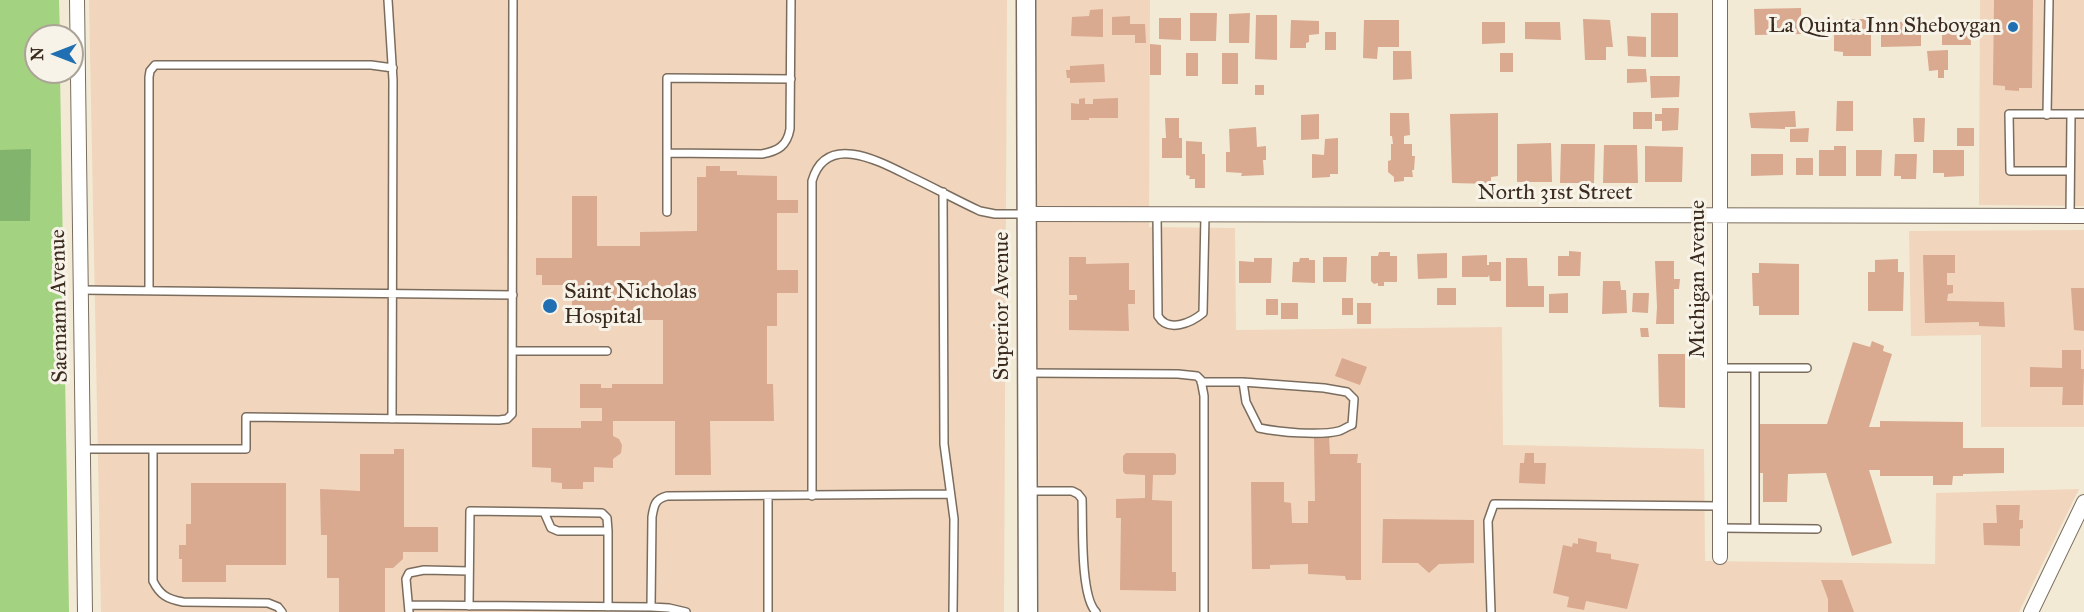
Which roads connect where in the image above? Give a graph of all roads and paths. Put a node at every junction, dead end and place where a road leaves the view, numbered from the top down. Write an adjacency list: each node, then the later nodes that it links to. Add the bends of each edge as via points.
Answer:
1 (77, 0): 22 (street, Saemann Avenue)
2 (388, 0): 8 (lane)
3 (513, 0): 25 (lane)
4 (791, 0): 9 (lane)
5 (1026, 0): 17 (street, Superior Avenue)
6 (1720, 0): 20 (street, Michigan Avenue)
7 (2049, 1): 11 (lane)
8 (393, 68): 23 (lane, via 176,64 152,68); 24 (lane)
9 (791, 79): 13 (lane, via 788,139 775,152); 13 (lane, via 667,78)
10 (2084, 114): 12 (lane)
11 (2047, 115): 12 (lane); 14 (lane, via 2010,114 2010,171)
12 (2071, 115): 14 (lane)
13 (667, 153): 16 (lane)
14 (2070, 171): 21 (lane)
15 (943, 192): 17 (lane, via 987,213); 38 (lane, via 943,409); 40 (lane, via 863,156 833,155 815,170)
16 (667, 212)
17 (1027, 214): 18 (street, North 31st Street); 31 (street, Superior Avenue)
18 (1157, 214): 19 (street, North 31st Street); 19 (lane, via 1158,316 1167,325 1192,321 1203,313)
19 (1205, 214): 20 (street, North 31st Street)
20 (1720, 216): 21 (street, North 31st Street); 28 (street, Michigan Avenue)
21 (2077, 216)
22 (80, 290): 23 (lane); 35 (street, Saemann Avenue)
23 (149, 291): 24 (lane)
24 (393, 294): 25 (lane); 34 (lane)
25 (513, 295): 26 (lane)
26 (513, 351): 27 (lane); 34 (lane, via 513,408 507,419)
27 (607, 351)
28 (1720, 368): 29 (lane); 42 (street, Michigan Avenue)
29 (1755, 368): 30 (lane); 45 (lane)
30 (1808, 368)
31 (1027, 373): 32 (lane, via 1178,374 1197,376); 37 (street, Superior Avenue)
32 (1201, 382): 33 (lane); 62 (lane)
33 (1243, 382): 33 (lane, via 1246,402 1259,428 1316,432 1339,431 1352,424 1354,399 1347,392)
34 (392, 419): 36 (lane, via 246,417 246,449)
35 (82, 449): 36 (lane); 55 (street, Saemann Avenue)
36 (153, 449): 56 (lane, via 153,581 159,593 183,602 268,603)
37 (1028, 490): 60 (street, Superior Avenue); 61 (lane, via 1072,491 1082,500 1085,581 1091,607)
38 (950, 494): 40 (lane); 59 (lane, via 954,519)
39 (768, 496): 40 (lane); 52 (lane, via 659,498 652,517); 58 (lane)
40 (812, 496)
41 (2084, 502): 64 (street)
42 (1720, 506): 44 (street, Michigan Avenue); 63 (lane, via 1494,504 1488,521)
43 (543, 512): 47 (lane, via 551,528 558,531); 47 (lane, via 602,513 607,518); 49 (lane, via 470,512)
44 (1720, 528): 45 (lane); 48 (street, Michigan Avenue)
45 (1755, 528): 46 (lane)
46 (1817, 529)
47 (608, 531): 51 (lane)
48 (1720, 557)
49 (469, 571): 50 (lane); 53 (lane, via 409,573)
50 (469, 606): 53 (lane); 54 (lane)
51 (608, 607): 52 (lane); 54 (lane)
52 (651, 607): 57 (lane)
53 (409, 609)
54 (572, 609)
55 (85, 612)
56 (282, 612)
57 (686, 612)
58 (768, 612)
59 (953, 612)
60 (1028, 612)
61 (1096, 612)
62 (1204, 612)
63 (1491, 612)
64 (2031, 612)

